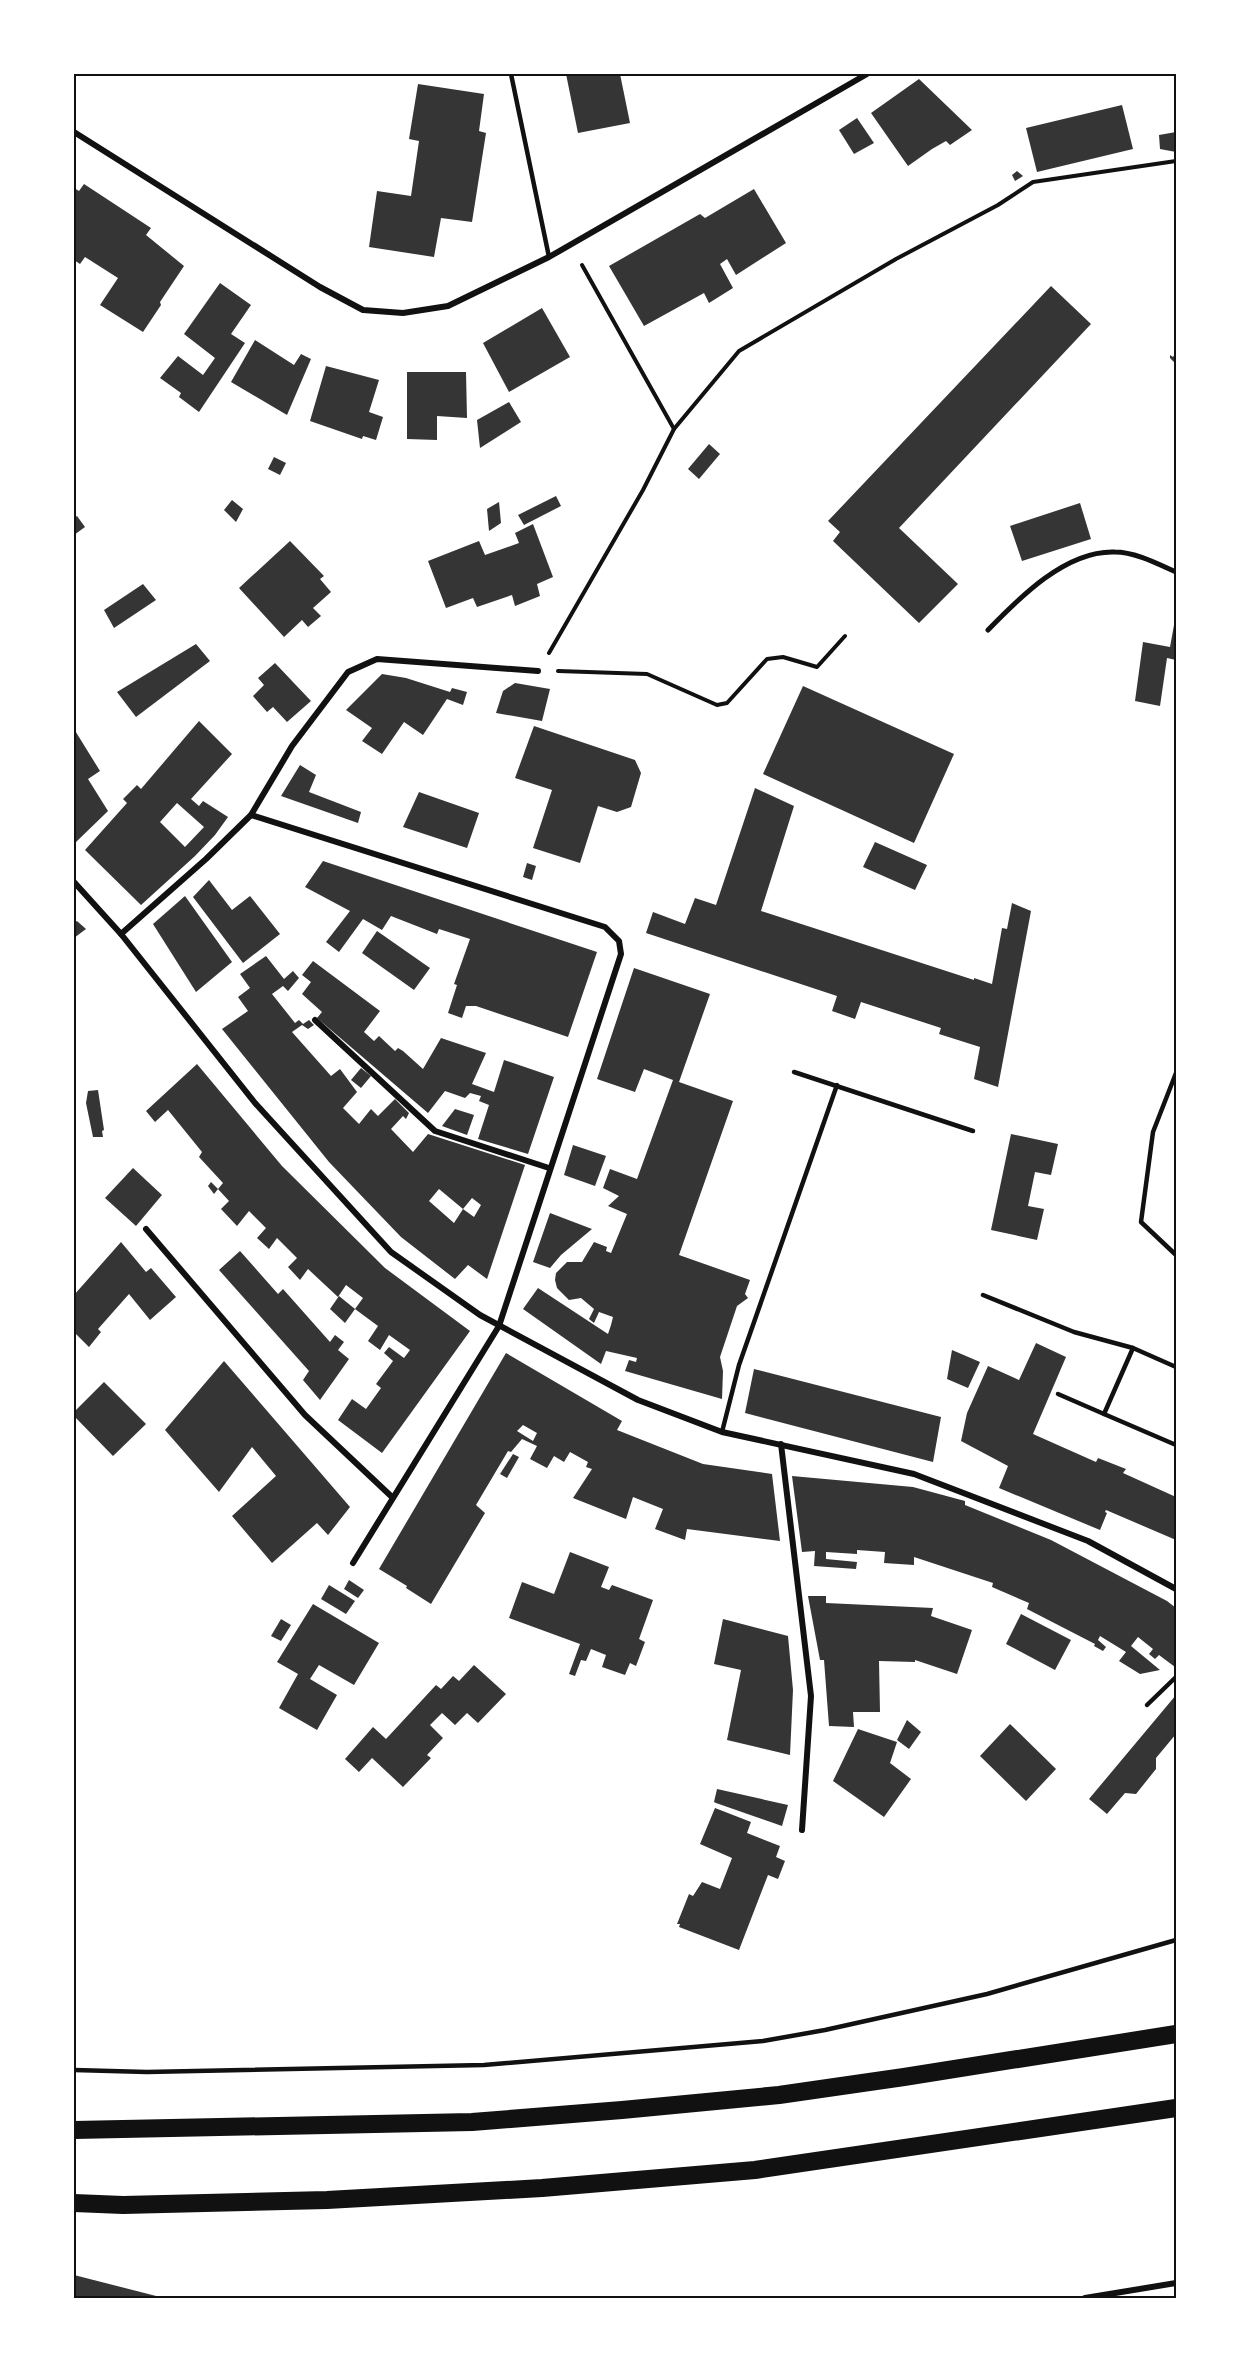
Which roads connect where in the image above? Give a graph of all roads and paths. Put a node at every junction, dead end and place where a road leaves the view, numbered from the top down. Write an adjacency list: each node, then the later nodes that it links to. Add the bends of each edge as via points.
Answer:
1 (510, 74): 6 (lane)
2 (867, 74): 5 (street)
3 (74, 132): 6 (street, via 320,287 363,309 403,313 448,306)
4 (1176, 161): 7 (path, via 1033,182 739,351)
5 (571, 244): 6 (street); 7 (path)
6 (549, 257)
7 (674, 429): 11 (path)
8 (1176, 572): 9 (street, via 1115,552 1080,557 1023,594)
9 (988, 630)
10 (845, 636): 11 (path, via 817,667 783,657 767,659 727,703 717,705 647,674)
11 (538, 671): 12 (street, via 377,659 348,672 292,746)
12 (251, 815): 14 (street); 20 (street, via 605,927 619,941 621,954)
13 (74, 882): 14 (street)
14 (121, 934): 24 (street, via 255,1103 391,1252)
15 (315, 1020): 20 (street, via 435,1131)
16 (794, 1072): 18 (lane)
17 (1176, 1073): 22 (lane, via 1153,1132 1141,1222)
18 (837, 1085): 19 (lane); 29 (lane, via 739,1365)
19 (973, 1131)
20 (549, 1168): 24 (street)
21 (146, 1229): 32 (street, via 305,1415)
22 (1176, 1255)
23 (983, 1295): 25 (lane, via 1074,1332)
24 (499, 1326): 29 (street, via 638,1400); 32 (street)
25 (1132, 1348): 26 (lane); 28 (lane)
26 (1176, 1367)
27 (1058, 1394): 28 (lane)
28 (1104, 1414): 31 (lane)
29 (722, 1432): 30 (street)
30 (781, 1444): 34 (street, via 914,1474 1088,1541); 37 (street, via 811,1696)
31 (1176, 1445)
32 (392, 1497): 33 (street)
33 (352, 1563)
34 (1176, 1588)
35 (1176, 1677): 36 (lane)
36 (1147, 1705)
37 (802, 1830)
38 (1176, 1940): 40 (lane, via 987,1994 763,2041 484,2065)
39 (1176, 2034): 42 (highway, via 790,2093 611,2110 460,2122)
40 (74, 2070)
41 (1176, 2108): 43 (highway, via 755,2170 327,2200)
42 (74, 2130)
43 (74, 2203)
44 (1176, 2283): 45 (street)
45 (1085, 2298)

